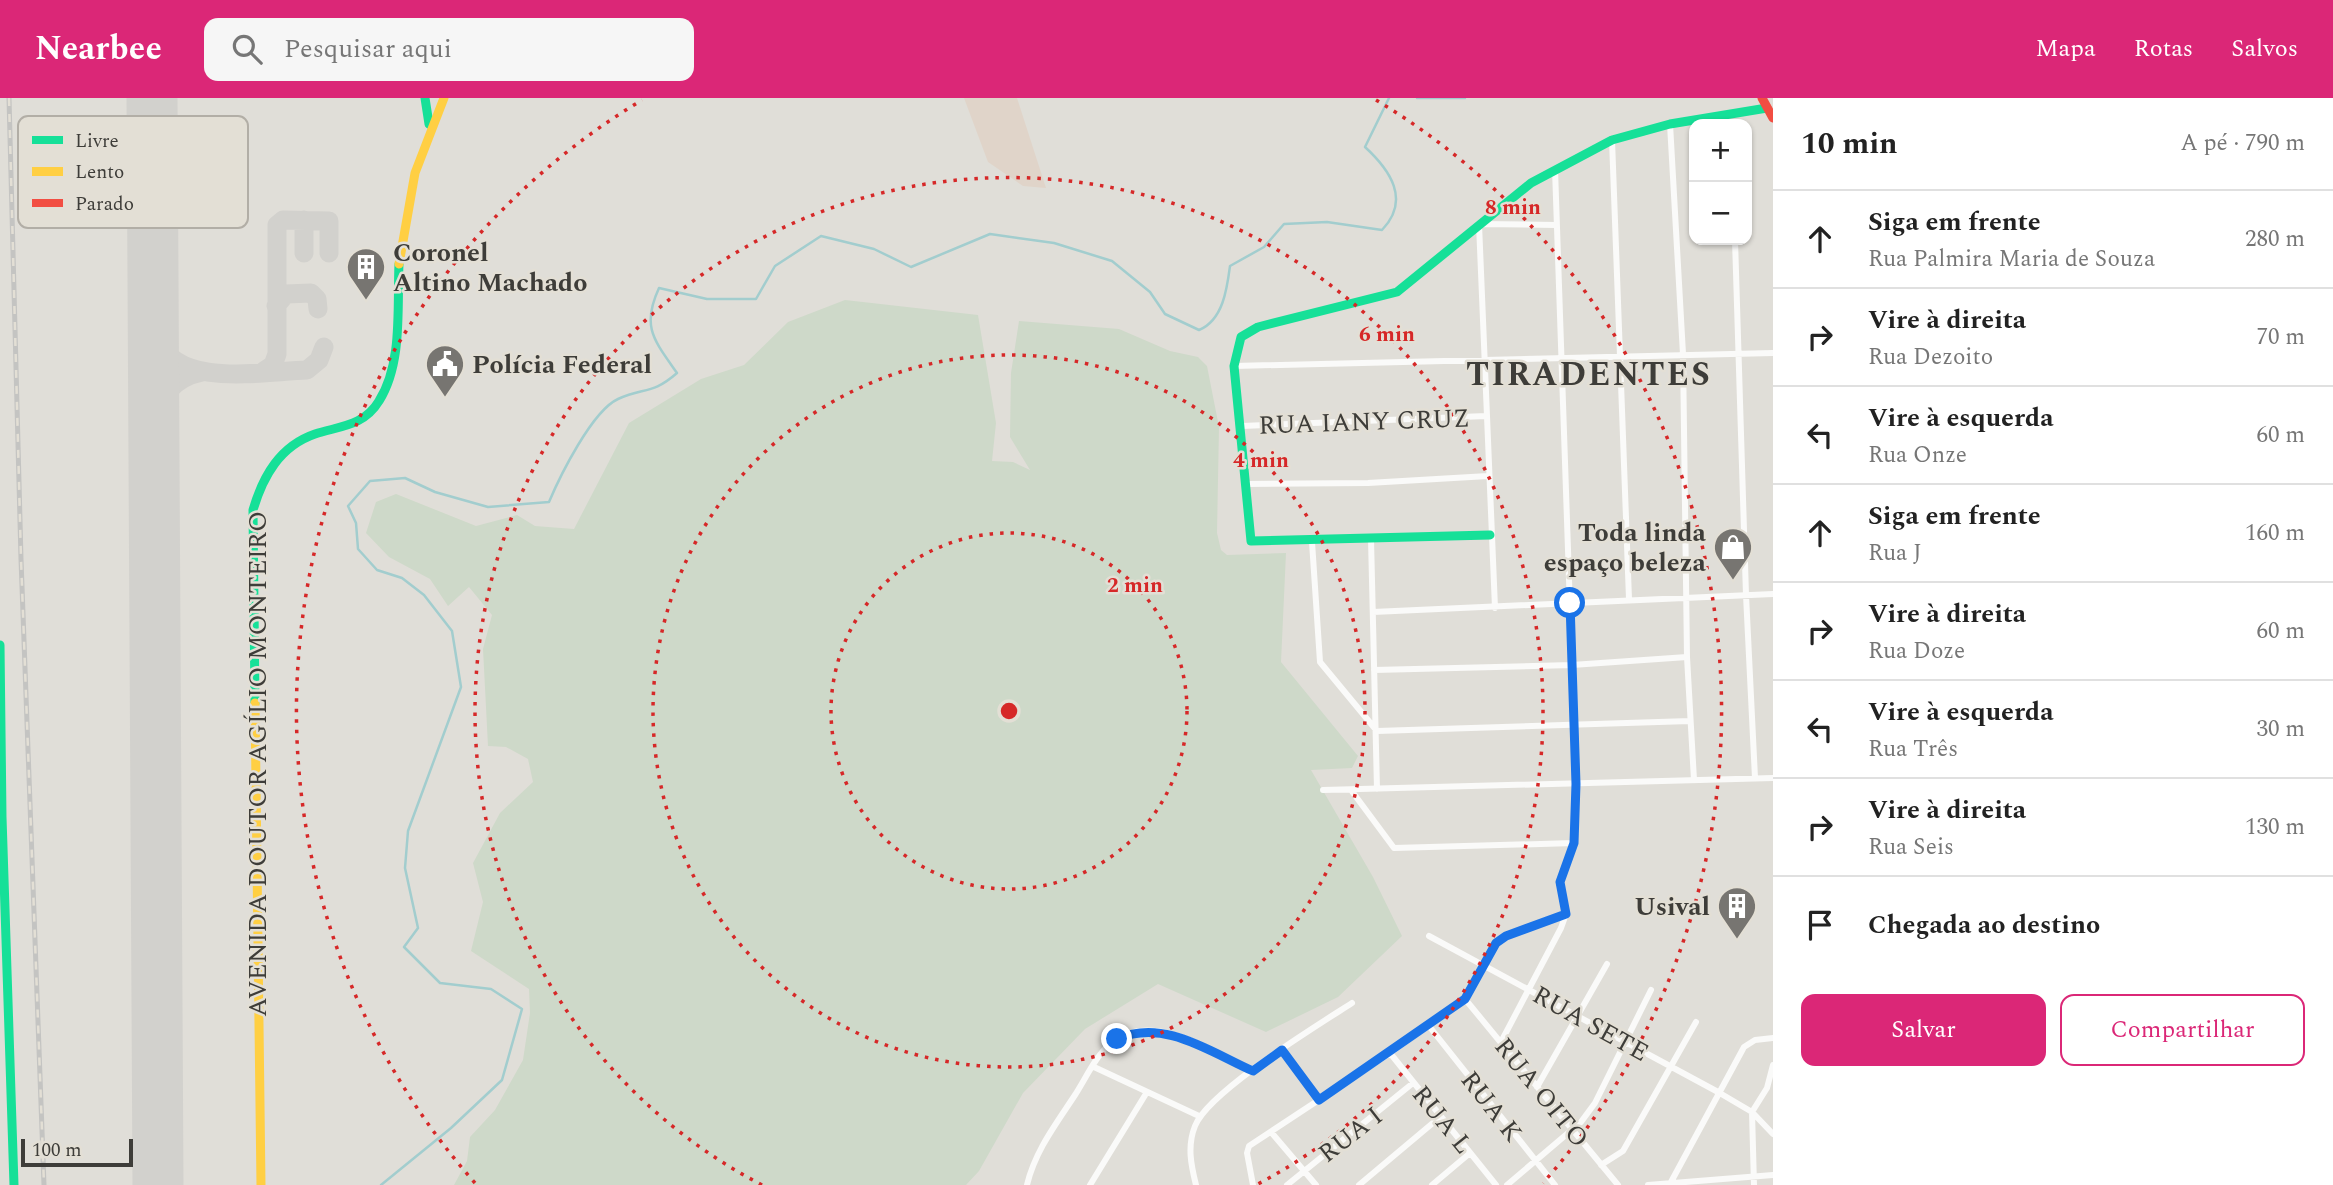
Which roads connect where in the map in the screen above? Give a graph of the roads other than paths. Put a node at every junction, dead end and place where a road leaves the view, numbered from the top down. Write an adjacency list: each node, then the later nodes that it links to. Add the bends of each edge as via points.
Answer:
1 (426, 98): 2 (street); 9 (street, AVENIDA DOUTOR AGÍLIO MONTEIRO)
2 (443, 98): 9 (street, AVENIDA DOUTOR AGÍLIO MONTEIRO)
3 (1762, 98): 4 (street)
4 (1767, 108): 5 (street); 6 (street)
5 (1773, 118)
6 (1731, 119)
7 (1689, 122): 8 (street)
8 (1670, 124): 10 (street); 17 (street)
9 (430, 126): 95 (street, AVENIDA DOUTOR AGÍLIO MONTEIRO, via 401,248 387,386 370,413 349,428 314,435 273,463 259,485 253,510)
10 (1612, 140): 11 (street); 18 (street)
11 (1555, 169): 12 (street); 13 (street)
12 (1479, 224): 13 (street); 20 (street); 21 (street, via 1396,292 1250,329 1235,346)
13 (1556, 225): 19 (street)
14 (1735, 245): 15 (street)
15 (1738, 353): 16 (street); 17 (street); 30 (street)
16 (1773, 353)
17 (1683, 354): 18 (street); 31 (street)
18 (1619, 356): 19 (street); 32 (street)
19 (1561, 358): 20 (street); 33 (street)
20 (1482, 359): 21 (street); 22 (street)
21 (1234, 366): 23 (street)
22 (1486, 416): 23 (street, RUA IANY CRUZ); 24 (street)
23 (1242, 426): 25 (street)
24 (1488, 476): 25 (street); 26 (street)
25 (1245, 484): 28 (street, via 1251,541)
26 (1490, 535): 27 (street); 34 (street)
27 (1371, 540): 28 (street); 35 (street)
28 (1312, 542): 43 (street, via 1320,662)
29 (1773, 594): 30 (street)
30 (1746, 595): 31 (street); 44 (street)
31 (1688, 597): 32 (street); 37 (street)
32 (1629, 598): 33 (street)
33 (1570, 603): 34 (street); 38 (street)
34 (1494, 608): 35 (street)
35 (1373, 612): 39 (street)
36 (0, 645): 42 (street)
37 (1687, 657): 38 (street); 40 (street)
38 (1572, 665): 39 (street); 41 (street)
39 (1374, 670): 43 (street)
40 (1690, 721): 41 (street); 46 (street)
41 (1574, 723): 43 (street); 47 (street)
42 (1, 725): 51 (street)
43 (1377, 731): 48 (street)
44 (1755, 778): 45 (street); 46 (street)
45 (1773, 778)
46 (1694, 779): 47 (street)
47 (1576, 784): 48 (street); 52 (street)
48 (1377, 789): 50 (street)
49 (1323, 790): 50 (street)
50 (1351, 790): 52 (street, via 1394,848)
51 (1, 817): 53 (street)
52 (1574, 843): 54 (street, via 1560,882)
53 (3, 914): 62 (street)
54 (1566, 914): 56 (street, via 1506,936 1496,943); 58 (street)
55 (1429, 936): 56 (street, RUA SETE)
56 (1485, 963): 58 (street, RUA SETE); 60 (street)
57 (1607, 964): 63 (street)
58 (1531, 989): 63 (street, RUA SETE); 67 (street)
59 (1651, 990): 68 (street)
60 (1465, 999): 65 (street); 67 (street, RUA OITO)
61 (1352, 1003): 69 (street)
62 (4, 1004): 94 (street)
63 (1576, 1015): 68 (street, RUA SETE); 76 (street)
64 (1696, 1022): 73 (street)
65 (1429, 1026): 70 (street); 88 (street, RUA K)
66 (1773, 1038): 79 (street, via 1744,1047)
67 (1502, 1042): 76 (street, RUA OITO)
68 (1625, 1042): 73 (street, RUA SETE); 84 (street, via 1595,1103)
69 (1282, 1050): 74 (street); 80 (street)
70 (1390, 1053): 75 (street, RUA L); 80 (street)
71 (1773, 1065): 77 (street)
72 (1094, 1067): 74 (street, via 1112,1042 1152,1030); 78 (street); 96 (street, via 1045,1141)
73 (1671, 1068): 79 (street, RUA SETE); 89 (street, via 1623,1152)
74 (1253, 1071): 82 (street)
75 (1413, 1083): 83 (street, RUA L); 90 (street, RUA I)
76 (1537, 1087): 84 (street, RUA OITO)
77 (1770, 1089): 81 (street)
78 (1147, 1091): 82 (street); 97 (street)
79 (1718, 1092): 81 (street, RUA SETE); 93 (street)
80 (1319, 1100): 85 (street)
81 (1752, 1112): 86 (street, RUA SETE); 92 (street)
82 (1199, 1116): 98 (street, via 1189,1145)
83 (1440, 1117): 87 (street, RUA L); 102 (street)
84 (1572, 1130): 88 (street); 89 (street, RUA OITO)
85 (1271, 1132): 90 (street); 99 (street, via 1249,1146)
86 (1773, 1134)
87 (1470, 1153): 103 (street); 104 (street, RUA L)
88 (1535, 1160): 105 (street); 106 (street, RUA K)
89 (1601, 1165): 107 (street, RUA OITO)
90 (1304, 1170): 100 (street, RUA I); 101 (street)
91 (1773, 1175): 92 (street)
92 (1754, 1177): 93 (street); 109 (street)
93 (1671, 1182): 108 (street)
94 (14, 1185)
95 (261, 1185)
96 (1027, 1185)
97 (1090, 1185)
98 (1196, 1185)
99 (1253, 1185)
100 (1287, 1185)
101 (1316, 1185)
102 (1359, 1185)
103 (1432, 1185)
104 (1496, 1185)
105 (1507, 1185)
106 (1555, 1185)
107 (1618, 1185)
108 (1648, 1185)
109 (1754, 1185)

